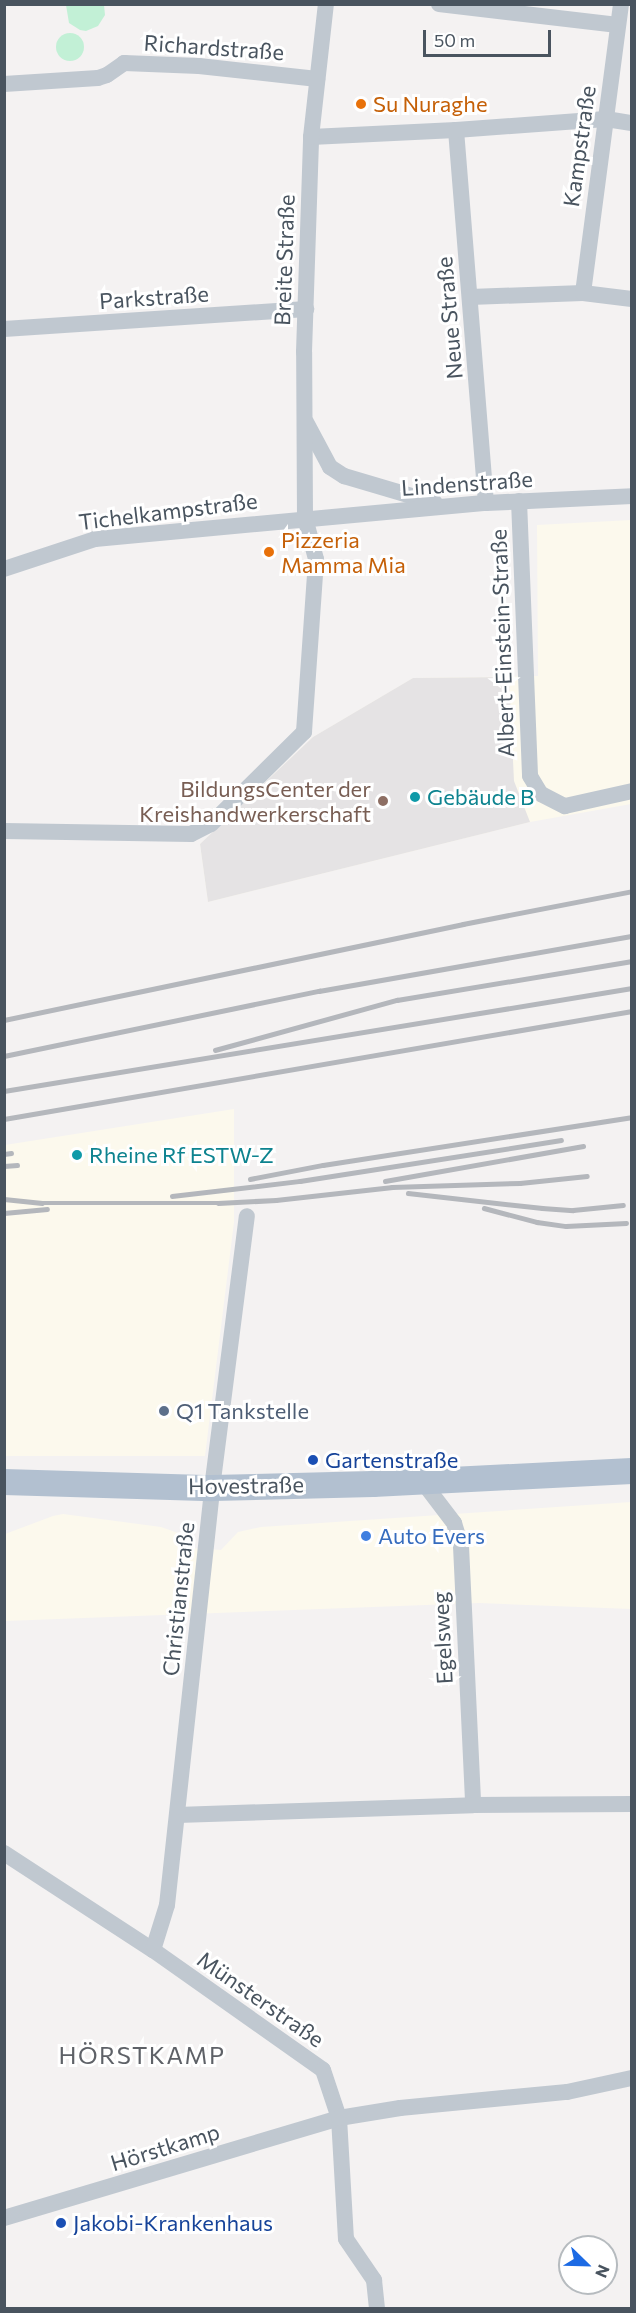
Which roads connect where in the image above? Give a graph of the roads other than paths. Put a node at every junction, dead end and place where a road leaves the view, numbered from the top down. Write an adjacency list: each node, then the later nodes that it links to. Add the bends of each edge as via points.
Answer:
1 (326, 4): 5 (street, Breite Straße)
2 (439, 4): 4 (street)
3 (621, 4): 4 (street, Kampstraße)
4 (618, 25): 7 (street, Kampstraße)
5 (317, 79): 6 (street, Richardstraße, via 199,66 124,63 98,78); 10 (street, Breite Straße)
6 (4, 84)
7 (606, 119): 8 (street); 9 (street); 11 (street, Kampstraße)
8 (632, 123)
9 (456, 130): 10 (street); 12 (street, Neue Straße)
10 (311, 137): 14 (street, Breite Straße)
11 (583, 293): 12 (street); 13 (street)
12 (470, 297): 19 (street, Neue Straße)
13 (632, 299)
14 (306, 309): 15 (street, Parkstraße); 16 (street, Breite Straße)
15 (4, 330)
16 (304, 417): 20 (street, via 330,467 344,476); 21 (street, Breite Straße)
17 (632, 496): 18 (street, Lindenstraße)
18 (519, 501): 19 (street, Lindenstraße); 23 (street, Albert-Einstein-Straße, via 530,776 541,795 565,806)
19 (486, 503): 20 (street, Lindenstraße)
20 (445, 506): 21 (street, Lindenstraße)
21 (305, 518): 22 (street, Tichelkampstraße, via 95,539); 24 (street, Breite Straße, via 316,559 304,732 211,824 190,834)
22 (4, 569)
23 (632, 791)
24 (4, 831)
25 (247, 1216): 29 (street, Christianstraße)
26 (632, 1471): 27 (main road, Hovestraße)
27 (422, 1481): 29 (main road, Hovestraße); 31 (street, Egelsweg, via 454,1523 461,1546)
28 (4, 1482): 29 (main road, Hovestraße)
29 (212, 1488): 32 (street, Christianstraße)
30 (632, 1804): 31 (street)
31 (472, 1805): 32 (street)
32 (177, 1815): 34 (street, Christianstraße, via 167,1905)
33 (4, 1853): 34 (street, Münsterstraße)
34 (153, 1950): 36 (street, Münsterstraße, via 323,2070)
35 (632, 2078): 36 (street, via 567,2092 400,2108)
36 (339, 2118): 37 (street, Hörstkamp); 38 (street, Münsterstraße, via 346,2239 375,2280)
37 (4, 2218)
38 (377, 2308)

